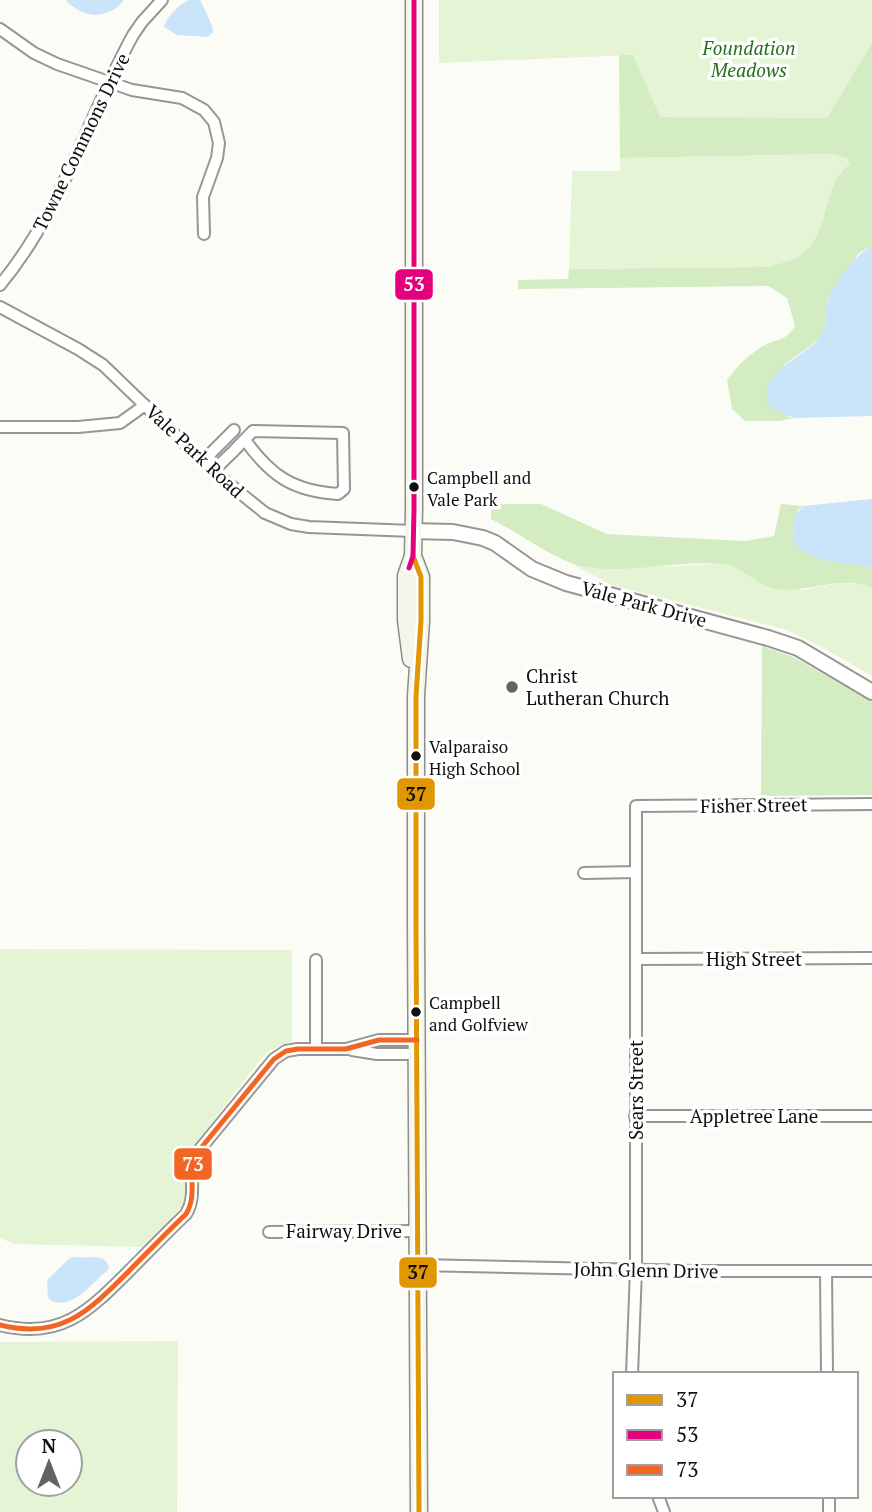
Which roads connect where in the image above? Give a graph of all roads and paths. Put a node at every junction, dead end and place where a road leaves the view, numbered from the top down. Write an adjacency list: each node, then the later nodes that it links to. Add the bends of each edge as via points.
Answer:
1 (162, 0): 4 (street, Towne Commons Drive, via 133,35)
2 (414, 0): 14 (main road)
3 (0, 29): 4 (street, via 43,58)
4 (109, 82): 5 (street, via 190,100 214,122 219,150 203,197); 6 (street, Towne Commons Drive, via 48,215)
5 (204, 234)
6 (0, 285)
7 (0, 307): 8 (street, Vale Park Road, via 91,356)
8 (145, 405): 9 (street, via 120,423); 12 (street, Vale Park Road)
9 (0, 427)
10 (234, 430): 12 (street)
11 (245, 440): 11 (street, via 253,432 343,433 344,489 338,494 320,493 294,485 269,470); 13 (street)
12 (202, 461): 13 (street, Vale Park Road)
13 (213, 471): 14 (street, Vale Park Road, via 256,507 291,524)
14 (413, 531): 15 (street, Vale Park Drive, via 483,538 532,569 566,583 798,648); 23 (main road, via 406,620 416,696)
15 (872, 692)
16 (872, 804): 17 (street, Fisher Street)
17 (636, 806): 18 (street, Sears Street)
18 (636, 872): 19 (street); 21 (street, Sears Street)
19 (584, 873)
20 (872, 958): 21 (street, High Street)
21 (636, 959): 25 (street, Sears Street)
22 (316, 960): 24 (street)
23 (417, 1047): 24 (street, via 379,1041 346,1049); 27 (main road)
24 (316, 1049): 33 (street, via 286,1051 274,1059 196,1154 186,1214 100,1301 61,1325 26,1330)
25 (635, 1116): 26 (street, Appletree Lane); 30 (street, Sears Street)
26 (872, 1116)
27 (419, 1231): 28 (street, Fairway Drive); 29 (main road)
28 (269, 1232)
29 (419, 1265): 30 (street, John Glenn Drive); 36 (main road)
30 (636, 1270): 32 (street, John Glenn Drive); 34 (street, Sears Street)
31 (872, 1271): 32 (street, John Glenn Drive)
32 (826, 1272): 35 (street)
33 (0, 1325)
34 (632, 1372)
35 (827, 1372)
36 (419, 1512)

